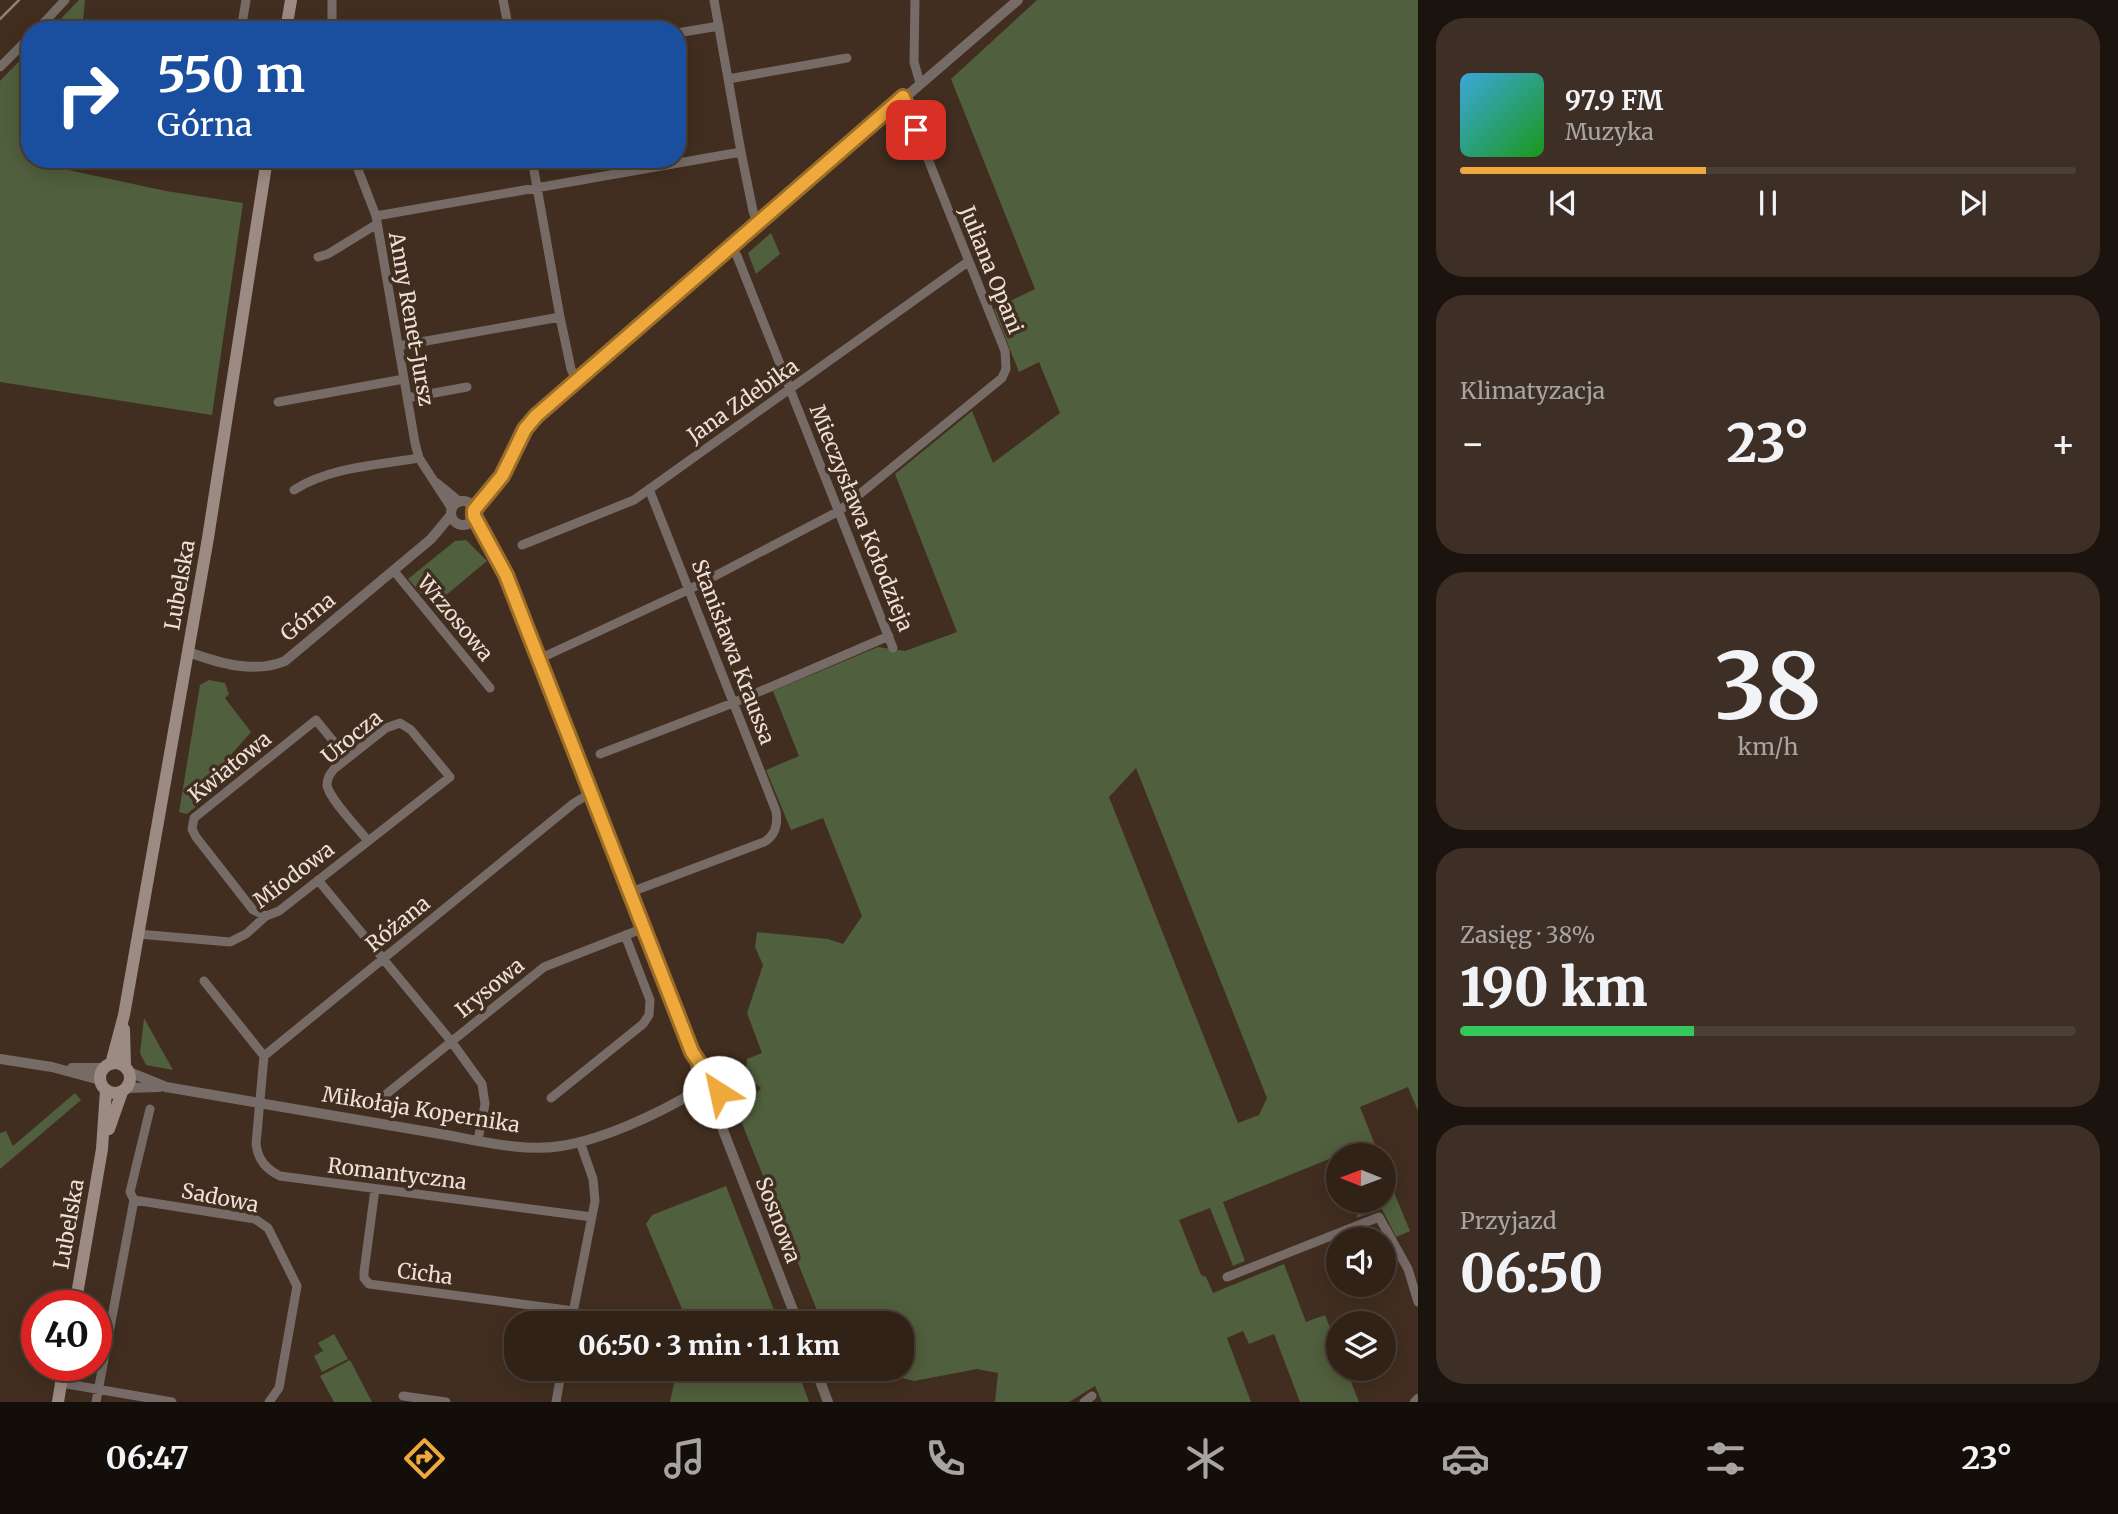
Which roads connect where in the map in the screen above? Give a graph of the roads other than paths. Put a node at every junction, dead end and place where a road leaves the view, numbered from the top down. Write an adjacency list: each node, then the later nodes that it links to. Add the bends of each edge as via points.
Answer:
1 (65, 0): 9 (street)
2 (246, 0): 10 (street)
3 (291, 0): 11 (main road)
4 (332, 0): 12 (street)
5 (503, 0): 13 (street)
6 (714, 0): 14 (street)
7 (915, 0): 20 (street, via 914,62)
8 (1018, 0): 20 (street, Górna)
9 (45, 21)
10 (242, 21)
11 (288, 21)
12 (332, 21)
13 (507, 21)
14 (719, 26): 15 (street); 19 (street)
15 (686, 32)
16 (21, 46): 18 (street)
17 (847, 58): 19 (street)
18 (0, 67)
19 (728, 79): 22 (street)
20 (920, 83): 21 (street, Górna)
21 (903, 97): 30 (street, Górna); 33 (street, Juliana Opani)
22 (741, 152): 23 (street); 30 (street)
23 (686, 162)
24 (266, 168): 52 (main road, Lubelska)
25 (358, 168): 29 (street, Anny Renet-Jursz)
26 (534, 168): 28 (street)
27 (650, 168): 28 (street)
28 (537, 188): 29 (street); 34 (street)
29 (376, 220): 32 (street); 35 (street, Anny Renet-Jursz)
30 (757, 223): 31 (street, Górna)
31 (731, 247): 37 (street, Górna); 39 (street, Mieczysława Kołodzieja)
32 (318, 257)
33 (969, 261): 39 (street, Jana Zdebika); 45 (street, Juliana Opani, via 1004,351 1002,378)
34 (560, 317): 35 (street); 37 (street)
35 (398, 346): 36 (street, Anny Renet-Jursz)
36 (404, 379): 40 (street, Anny Renet-Jursz); 41 (street)
37 (577, 381): 46 (street, Górna, via 536,416 496,484)
38 (467, 387): 40 (street)
39 (791, 390): 43 (street, Jana Zdebika); 45 (street, Mieczysława Kołodzieja)
40 (407, 398): 42 (street, Anny Renet-Jursz)
41 (278, 402)
42 (419, 458): 44 (street, via 338,472); 46 (street, Anny Renet-Jursz)
43 (649, 489): 47 (street, Jana Zdebika, via 634,500); 49 (street, Stanisława Kraussa)
44 (294, 490)
45 (839, 511): 49 (street, Juliana Opani); 50 (street, Mieczysława Kołodzieja)
46 (463, 513): 48 (street, Górna); 53 (street, via 493,550)
47 (522, 545)
48 (394, 571): 52 (street, Górna, via 279,663 249,667); 54 (street, Wrzosowa)
49 (690, 589): 53 (street, Juliana Opani); 55 (street, Stanisława Kraussa)
50 (889, 636): 51 (street, Mieczysława Kołodzieja); 55 (street)
51 (893, 648)
52 (188, 652): 65 (main road, Lubelska)
53 (539, 659): 59 (street)
54 (489, 688)
55 (733, 703): 56 (street); 62 (street, Stanisława Kraussa, via 776,811 775,829 765,842)
56 (600, 754)
57 (347, 758): 58 (street, Urocza, via 386,727 400,723); 60 (street, Urocza, via 330,774 328,788); 63 (street, Kwiatowa, via 316,720 194,818 196,837 253,910)
58 (450, 777): 60 (street, Miodowa)
59 (592, 792): 62 (street); 67 (street, Różana)
60 (368, 841): 61 (street, Miodowa)
61 (318, 880): 63 (street, Miodowa); 67 (street)
62 (631, 892): 64 (street)
63 (266, 916): 65 (street, Miodowa, via 230,942)
64 (644, 928): 66 (street, Irysowa); 71 (street)
65 (138, 934): 69 (main road, Lubelska)
66 (625, 935): 70 (street, Irysowa, via 544,967); 80 (street, via 650,1000 649,1015)
67 (383, 959): 70 (street); 72 (street, Różana)
68 (204, 982): 72 (street)
69 (124, 1015): 74 (main road, Lubelska); 75 (main road, Lubelska)
70 (451, 1041): 83 (street, Irysowa); 86 (street, via 485,1094)
71 (692, 1052): 76 (street); 78 (street)
72 (264, 1056): 82 (street)
73 (0, 1059): 75 (street)
74 (127, 1069): 75 (main road); 77 (street, Mikołaja Kopernika); 79 (main road, Lubelska, via 130,1080)
75 (105, 1075): 79 (main road, via 114,1093); 88 (main road, Lubelska)
76 (711, 1083): 78 (street); 81 (street, via 719,1095)
77 (166, 1087): 79 (street, Mikołaja Kopernika); 82 (street, Mikołaja Kopernika)
78 (699, 1088): 81 (street, via 698,1096); 85 (street, Mikołaja Kopernika)
79 (124, 1090): 88 (main road, Lubelska)
80 (551, 1098)
81 (709, 1102): 85 (street, Mikołaja Kopernika); 96 (street, Sosnowa)
82 (258, 1103): 86 (street, Mikołaja Kopernika); 89 (street, Romantyczna, via 256,1149 274,1173)
83 (374, 1104)
84 (150, 1109): 90 (street, via 130,1192)
85 (666, 1109): 87 (street, Mikołaja Kopernika)
86 (478, 1140): 87 (street, Mikołaja Kopernika, via 540,1148)
87 (580, 1142): 91 (street, via 594,1184)
88 (102, 1149): 93 (main road, Lubelska)
89 (375, 1189): 91 (street, Romantyczna); 95 (street, Cicha, via 364,1272 369,1284)
90 (134, 1200): 100 (street); 105 (street, Sadowa, via 260,1221 268,1228 297,1293 279,1388)
91 (592, 1217): 95 (street)
92 (1227, 1277): 94 (street, via 1379,1217 1408,1269)
93 (78, 1290)
94 (1418, 1302)
95 (574, 1311)
96 (793, 1311)
97 (560, 1381): 107 (street)
98 (820, 1381): 108 (street)
99 (61, 1382): 100 (street); 102 (main road)
100 (99, 1388): 103 (street); 104 (street)
101 (403, 1396): 106 (street)
102 (58, 1402)
103 (96, 1402)
104 (172, 1402)
105 (268, 1402)
106 (446, 1402)
107 (556, 1402)
108 (828, 1402)

